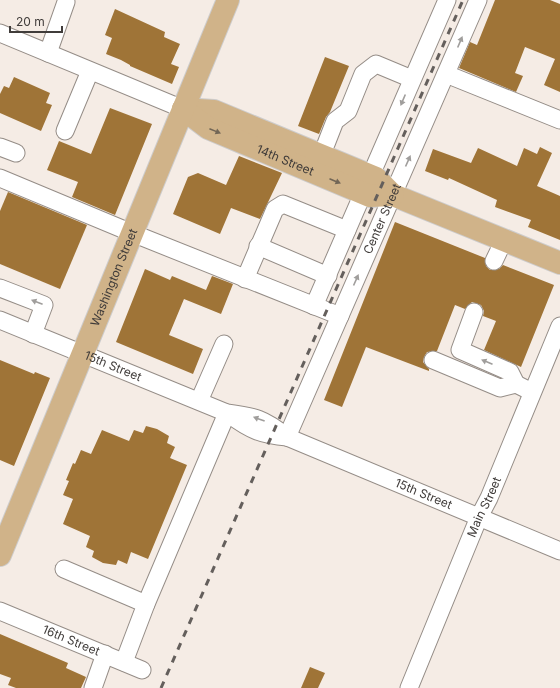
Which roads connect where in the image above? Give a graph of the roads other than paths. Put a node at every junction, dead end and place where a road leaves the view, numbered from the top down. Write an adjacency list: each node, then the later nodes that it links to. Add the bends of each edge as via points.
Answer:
1 (228, 0): 10 (main road, Washington Street)
2 (446, 0): 9 (street)
3 (478, 0): 8 (street, Center Street, one-way to 3)
4 (66, 2): 6 (street)
5 (0, 34): 6 (street, 14th Street)
6 (48, 53): 7 (street, 14th Street)
7 (90, 70): 10 (street, 14th Street); 12 (street)
8 (446, 74): 11 (street); 18 (street, Center Street, one-way to 8)
9 (412, 79): 13 (street, via 376,64 363,74 348,110 335,121); 17 (street, one-way to 17)
10 (183, 109): 17 (main road, 14th Street, via 208,128); 20 (main road, Washington Street)
11 (560, 120)
12 (65, 131)
13 (326, 144)
14 (0, 147): 15 (street)
15 (16, 153)
16 (0, 178): 20 (street)
17 (366, 184): 18 (main road, 14th Street, via 370,196); 19 (street)
18 (393, 195): 21 (main road, 14th Street); 30 (street, Center Street, one-way to 18)
19 (347, 230): 22 (street, via 284,204 275,209); 25 (street)
20 (132, 233): 26 (street); 35 (main road, Washington Street)
21 (504, 240): 23 (street); 24 (main road, 14th Street)
22 (258, 246): 25 (street); 26 (street)
23 (494, 262)
24 (560, 263)
25 (328, 276): 28 (street)
26 (245, 279): 28 (street)
27 (0, 288): 33 (street, one-way to 27, via 44,305)
28 (314, 306): 30 (street)
29 (474, 312): 37 (street, one-way to 29, via 510,372 460,350)
30 (340, 316): 41 (street, Center Street)
31 (0, 320): 33 (street, 15th Street)
32 (560, 326): 38 (street, Main Street)
33 (33, 334): 35 (street, 15th Street)
34 (224, 344): 39 (street)
35 (82, 354): 39 (street, 15th Street); 44 (main road, Washington Street)
36 (433, 360): 37 (street, via 500,388)
37 (516, 384): 38 (street)
38 (533, 392): 42 (street, Main Street)
39 (199, 402): 40 (street, 15th Street)
40 (227, 413): 41 (street, 15th Street, via 252,416 268,422); 46 (street)
41 (286, 437): 42 (street, 15th Street)
42 (479, 517): 43 (street, 15th Street); 52 (street, Main Street)
43 (560, 551)
44 (0, 555)
45 (64, 569): 46 (street)
46 (146, 604): 49 (street)
47 (0, 611): 48 (street, 16th Street)
48 (105, 654): 49 (street, 16th Street); 51 (street)
49 (124, 662): 50 (street, 16th Street)
50 (142, 670)
51 (93, 688)
52 (409, 688)

